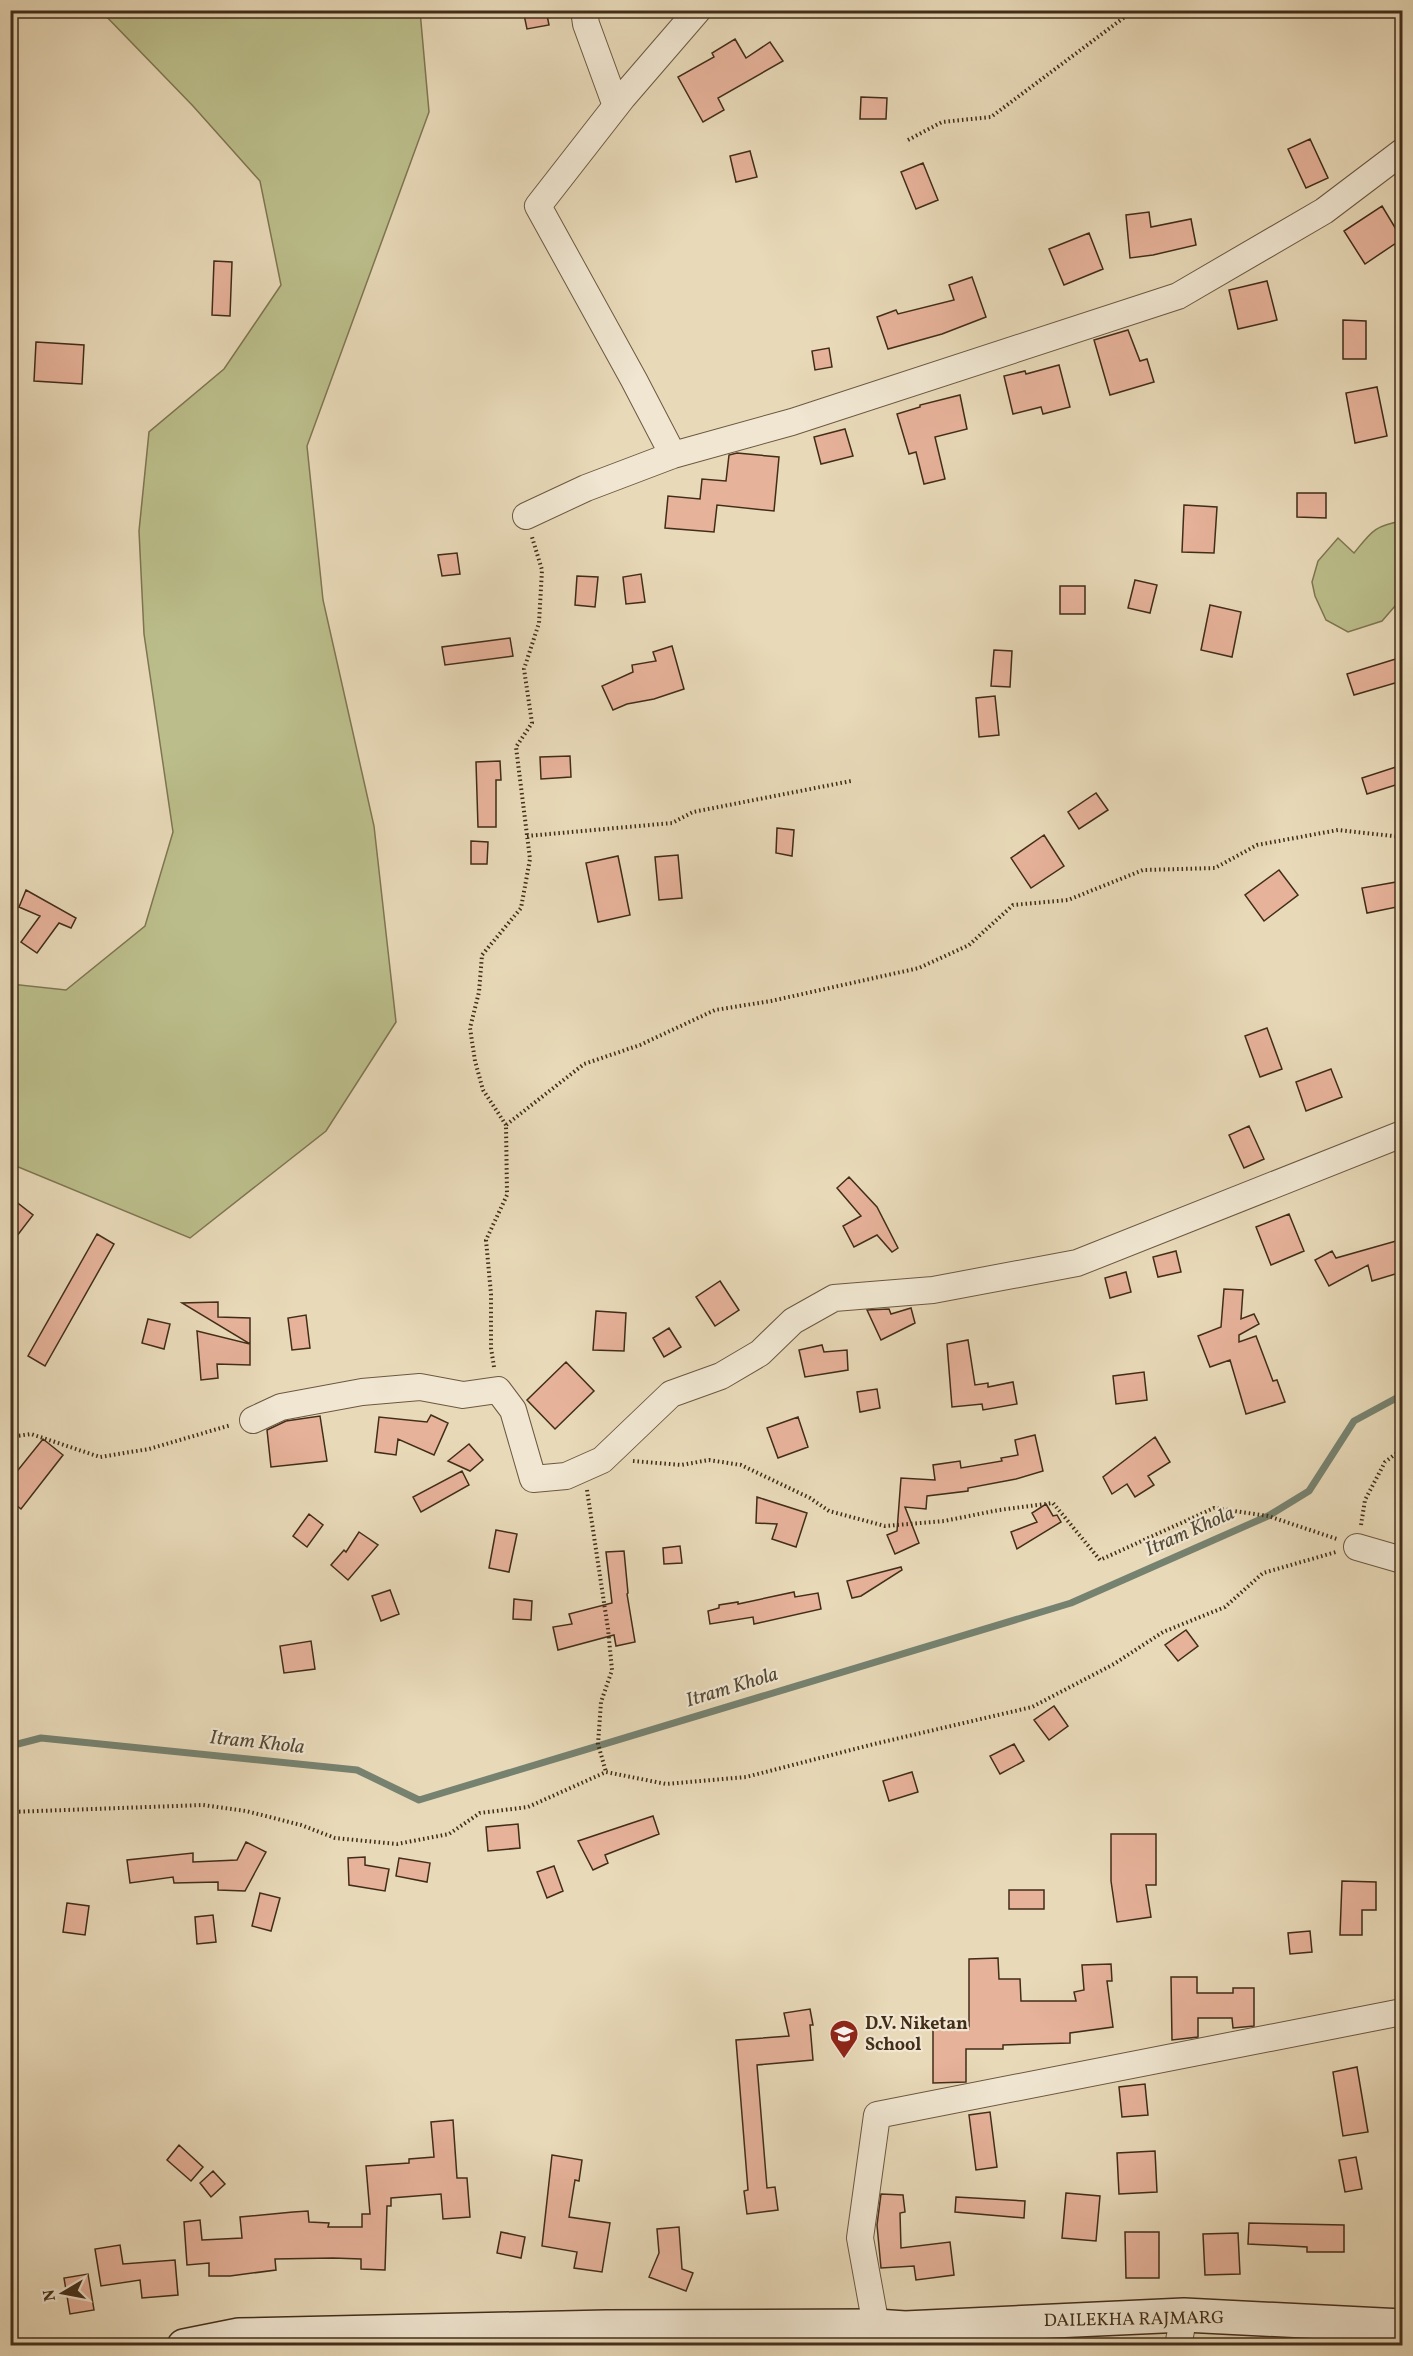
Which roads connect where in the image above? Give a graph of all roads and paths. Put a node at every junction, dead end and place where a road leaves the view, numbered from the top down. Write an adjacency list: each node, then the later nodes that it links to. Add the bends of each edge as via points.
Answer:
1 (584, 10): 4 (street)
2 (698, 10): 4 (street)
3 (1134, 10): 5 (path, via 991,117 942,122)
4 (616, 106): 7 (street, via 538,206)
5 (908, 140)
6 (1402, 152): 7 (street, via 1324,211 1178,296 792,422)
7 (673, 455): 8 (street)
8 (526, 516): 10 (path, via 542,570 539,623 524,669 532,723 516,747)
9 (851, 781): 10 (path, via 693,812 672,823)
10 (527, 836): 12 (path, via 530,859 521,908 482,955 470,1028 483,1090)
11 (1402, 837): 12 (path, via 1338,830 1257,845 1215,868 1143,870 1068,900 1013,905 969,945 920,968 714,1010 640,1045 584,1064)
12 (506, 1125): 14 (path, via 507,1195 486,1240 491,1348)
13 (1402, 1134): 18 (street, via 1077,1263 933,1290 834,1298 793,1321 760,1353 721,1376 671,1394)
14 (498, 1390): 15 (street, via 463,1395 420,1387 362,1392 281,1407); 18 (street, via 513,1410 533,1479 567,1476)
15 (253, 1420): 16 (path, via 149,1449 100,1457 31,1434)
16 (10, 1437)
17 (1402, 1449): 19 (path, via 1385,1462 1365,1500)
18 (602, 1460): 19 (path, via 681,1465 709,1460 741,1465 829,1511 885,1526 944,1521 1053,1503 1100,1560 1214,1508 1268,1516); 21 (path, via 586,1478 612,1670 600,1702 598,1744)
19 (1357, 1547): 20 (street); 21 (path, via 1263,1573 1225,1607 1163,1632 1114,1664 1032,1707 746,1777 666,1784)
20 (1402, 1560)
21 (606, 1772): 22 (path, via 528,1807 480,1813 449,1834 397,1844 335,1838 246,1810 203,1805)
22 (10, 1812)
23 (1402, 2012): 24 (street, via 876,2115 860,2238)
24 (876, 2326): 26 (main road, DAILEKHA RAJMARG); 27 (main road, DAILEKHA RAJMARG, via 606,2327)
25 (1402, 2326): 26 (main road, DAILEKHA RAJMARG)
26 (1181, 2330)
27 (238, 2341): 28 (main road, DAILEKHA RAJMARG)
28 (183, 2346)

